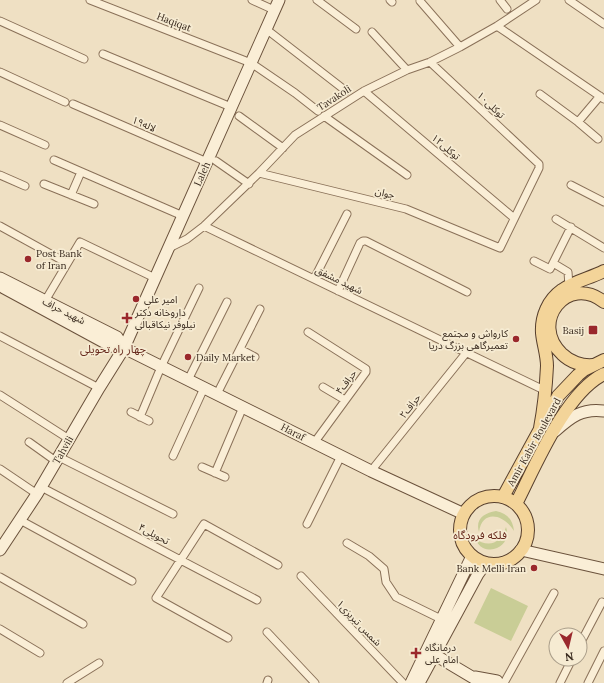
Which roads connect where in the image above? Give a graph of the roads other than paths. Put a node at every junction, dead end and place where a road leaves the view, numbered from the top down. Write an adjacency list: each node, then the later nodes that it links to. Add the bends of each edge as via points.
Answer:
1 (90, 0): 20 (street, Haqiqat)
2 (252, 0): 8 (street)
3 (317, 0): 14 (street)
4 (500, 0): 9 (street)
5 (536, 0): 12 (street, Tavakoli)
6 (568, 0): 11 (street)
7 (420, 1): 16 (street)
8 (277, 5): 13 (main road, Laleh)
9 (507, 9)
10 (0, 21): 18 (street)
11 (604, 24)
12 (497, 26): 16 (street, Tavakoli); 26 (street)
13 (266, 29): 20 (main road, Laleh); 23 (street)
14 (356, 29)
15 (372, 32): 21 (street)
16 (460, 47): 19 (street, Tavakoli)
17 (103, 54): 29 (street)
18 (84, 59)
19 (430, 62): 21 (street, Tavakoli); 52 (street, ۱۰توکلی, via 539,164)
20 (251, 63): 29 (main road, Laleh); 30 (street, Haqiqat)
21 (407, 70): 24 (street, Tavakoli)
22 (0, 72): 27 (street)
23 (346, 91)
24 (364, 91): 30 (street, Tavakoli); 52 (street, توکلی۱۲)
25 (540, 94): 32 (street)
26 (602, 98): 32 (street)
27 (64, 102)
28 (73, 104): 38 (street, لاله۱۹)
29 (231, 108): 38 (main road, Laleh)
30 (321, 114): 36 (street, Tavakoli); 42 (street, Haqiqat)
31 (239, 116): 36 (street)
32 (578, 122): 34 (street)
33 (0, 124): 35 (street)
34 (598, 139)
35 (45, 145)
36 (283, 148): 40 (street, Tavakoli)
37 (54, 160): 39 (street)
38 (211, 162): 44 (street, لاله۱۹); 51 (main road, Laleh)
39 (81, 172): 47 (street); 51 (street)
40 (259, 173): 44 (street, Tavakoli); 52 (street, جوان, via 406,209 500,248)
41 (0, 175): 46 (street)
42 (407, 175)
43 (44, 184): 47 (street)
44 (248, 184): 55 (street, Tavakoli)
45 (571, 185): 48 (street)
46 (25, 186)
47 (71, 195): 49 (street)
48 (604, 202)
49 (94, 204)
50 (347, 214): 65 (street)
51 (183, 216): 57 (main road, Laleh)
52 (514, 218)
53 (556, 219): 56 (street)
54 (0, 226): 60 (street)
55 (204, 226): 57 (street, Tavakoli); 65 (street, شهید مشفق)
56 (572, 227): 58 (street); 61 (street)
57 (169, 248): 64 (main road, Laleh)
58 (604, 248)
59 (534, 261): 61 (street, via 550,269)
60 (67, 263): 64 (street, via 80,242); 71 (street)
61 (553, 263): 67 (street, via 568,272)
62 (604, 271): 67 (main road)
63 (0, 278): 71 (main road, شهید حراف)
64 (155, 278): 78 (main road, Laleh)
65 (314, 279): 69 (street, شهید مشفق)
66 (0, 286): 75 (main road)
67 (568, 286): 89 (main road, via 550,302 542,322 547,356)
68 (199, 288): 83 (street)
69 (338, 291): 70 (street, via 360,244 366,241); 80 (street, شهید مشفق)
70 (467, 292)
71 (44, 301): 75 (main road, شهید حراف)
72 (227, 302): 85 (street)
73 (604, 302): 82 (main road, via 584,292 575,293 557,304 550,322 551,338 560,352 573,362)
74 (260, 309): 79 (street)
75 (80, 324): 78 (main road, Haraf, via 111,346)
76 (308, 332): 92 (street, حراف۴, via 366,370)
77 (0, 336): 87 (street)
78 (124, 348): 83 (main road, Haraf); 87 (main road, Tahvili)
79 (240, 349): 81 (street); 90 (street)
80 (466, 353): 89 (street, شهید مشفق); 108 (street, حراف۲)
81 (255, 357)
82 (599, 362): 98 (main road, Amir Kabir Boulevard, via 578,375 566,387)
83 (161, 366): 85 (main road, Haraf); 96 (street)
84 (604, 374): 99 (main road, Amir Kabir Boulevard, via 576,397)
85 (188, 380): 88 (main road, Haraf)
86 (323, 386): 92 (street)
87 (99, 388): 100 (main road, Tahvili)
88 (204, 388): 90 (main road, Haraf); 103 (street)
89 (546, 391): 98 (main road)
90 (217, 394): 93 (main road, Haraf)
91 (0, 395): 100 (street)
92 (345, 400): 102 (street, حراف۴)
93 (243, 407): 102 (main road, Haraf); 109 (street)
94 (604, 411): 99 (main road, via 579,413 569,418)
95 (131, 412): 96 (street)
96 (140, 417): 97 (street)
97 (149, 421)
98 (540, 428): 112 (main road, Amir Kabir Boulevard)
99 (552, 434): 113 (main road, Amir Kabir Boulevard)
100 (70, 439): 105 (main road, Tahvili)
101 (29, 442): 105 (street)
102 (314, 443): 104 (main road, Haraf)
103 (173, 456)
104 (341, 456): 108 (main road, Haraf); 117 (street)
105 (58, 460): 111 (main road, Tahvili); 114 (street)
106 (202, 466): 109 (street)
107 (0, 469): 111 (street, تحویلی۴)
108 (371, 471): 115 (main road, Haraf)
109 (215, 473): 110 (street)
110 (225, 478)
111 (39, 490): 116 (main road, Tahvili); 122 (street, تحویلی۴)
112 (503, 497): 113 (main road); 115 (main road, via 485,497 473,504)
113 (516, 504): 120 (main road, via 527,521 526,541)
114 (173, 514)
115 (464, 514): 121 (main road, via 460,536 464,547)
116 (20, 520): 119 (main road, Tahvili); 128 (street)
117 (307, 524)
118 (347, 543): 132 (street, via 369,556 384,569 386,582 396,597)
119 (2, 544)
120 (521, 550): 123 (main road, via 505,562); 125 (main road)
121 (472, 556): 123 (main road); 132 (main road)
122 (181, 560): 124 (street, via 204,524); 130 (street, تحویلی۴); 137 (street, via 156,598)
123 (486, 563): 140 (main road)
124 (278, 565)
125 (604, 569)
126 (301, 576): 147 (street, شمس تبریزی۱)
127 (0, 577): 133 (street)
128 (132, 581)
129 (554, 593): 144 (street)
130 (257, 600)
131 (602, 602): 135 (street)
132 (441, 619): 148 (main road)
133 (83, 624)
134 (0, 629): 139 (street)
135 (588, 629)
136 (267, 632): 146 (street)
137 (228, 638)
138 (604, 651): 152 (street)
139 (40, 653)
140 (435, 655): 143 (main road); 149 (main road)
141 (98, 663): 145 (street)
142 (568, 667): 151 (street)
143 (470, 676): 144 (main road); 150 (main road)
144 (499, 682)
145 (67, 683)
146 (315, 683)
147 (403, 683)
148 (412, 683)
149 (419, 683)
150 (482, 683)
151 (560, 683)
152 (588, 683)

